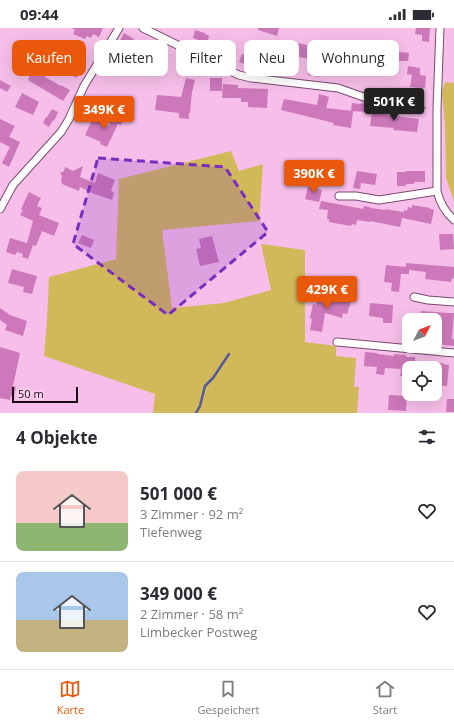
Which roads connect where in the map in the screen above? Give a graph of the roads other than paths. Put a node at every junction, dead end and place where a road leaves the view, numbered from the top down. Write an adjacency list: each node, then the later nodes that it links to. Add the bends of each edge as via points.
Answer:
1 (119, 28): 7 (street, via 84,86 61,132 13,185)
2 (143, 28): 4 (street, via 239,75 338,88)
3 (440, 28): 5 (street)
4 (372, 100)
5 (437, 191): 6 (street, via 379,200); 8 (street, via 439,200)
6 (339, 196)
7 (0, 209)
8 (454, 220)
9 (414, 297): 10 (street)
10 (454, 302)
11 (337, 342): 12 (street)
12 (454, 353)

